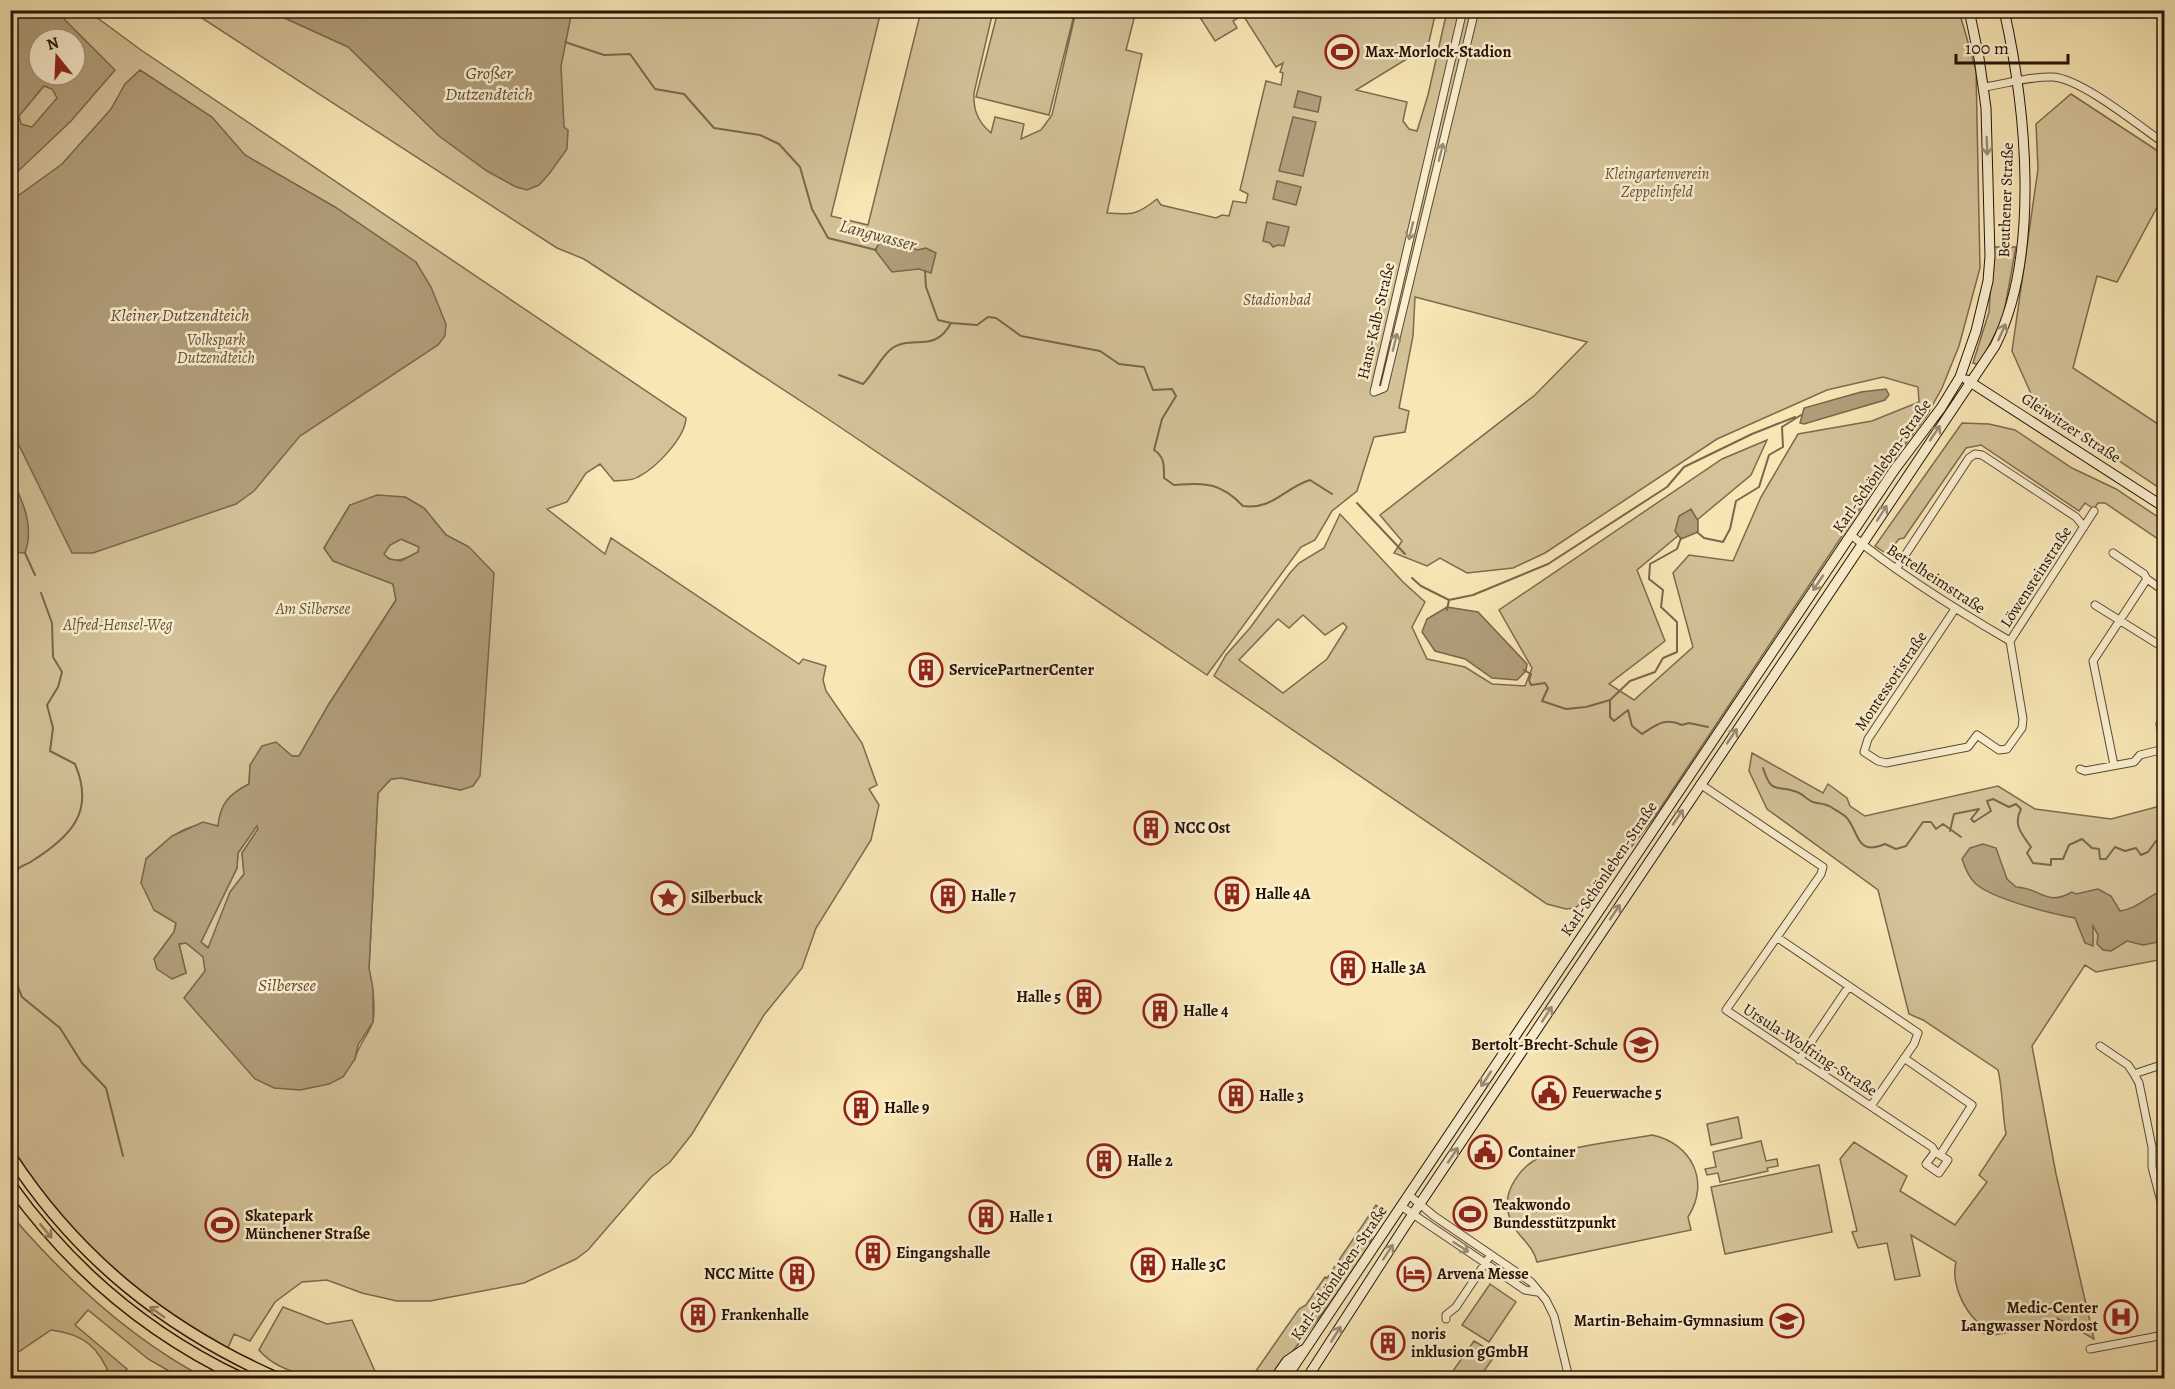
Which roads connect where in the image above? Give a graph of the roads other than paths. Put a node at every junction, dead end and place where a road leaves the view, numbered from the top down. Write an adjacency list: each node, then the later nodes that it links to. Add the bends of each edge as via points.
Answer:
1 (1463, 10): 7 (street, Hans-Kalb-Straße)
2 (1475, 10): 8 (street, Hans-Kalb-Straße)
3 (1969, 10): 6 (main road, Beuthener Straße)
4 (2004, 10): 5 (main road, Beuthener Straße)
5 (2017, 82): 6 (street); 9 (street, via 2053,77 2075,83); 11 (main road, Beuthener Straße, one-way to 5, via 2000,336 2017,279 2024,187)
6 (1984, 87): 10 (main road, Beuthener Straße, one-way to 10, via 1989,270 1978,325)
7 (1439, 114): 8 (street); 8 (street, Hans-Kalb-Straße, one-way to 8, via 1374,392 1384,388)
8 (1450, 116)
9 (2164, 143)
10 (1959, 377): 11 (main road, Gleiwitzer Straße); 15 (main road, Karl-Schönleben-Straße)
11 (1971, 382): 12 (main road, Gleiwitzer Straße); 16 (main road, Karl-Schönleben-Straße, one-way to 11)
12 (2164, 507)
13 (2094, 511): 14 (street, Löwensteinstraße)
14 (2084, 527): 18 (street, Löwensteinstraße, via 2076,517 1975,454); 24 (street, Löwensteinstraße)
15 (1851, 535): 16 (street, Bettelheimstraße); 31 (main road, Karl-Schönleben-Straße, one-way to 31)
16 (1861, 543): 18 (street, Bettelheimstraße); 32 (main road, Karl-Schönleben-Straße, one-way to 16)
17 (2113, 553): 19 (street)
18 (1896, 569): 22 (street, Bettelheimstraße)
19 (2147, 579): 20 (street); 23 (street)
20 (2164, 591)
21 (2095, 605): 23 (street)
22 (1955, 609): 24 (street, Bettelheimstraße); 24 (street, Montessoristraße, via 1868,739 1864,753 1886,763 1968,747 1977,735 1999,750 2007,749 2024,719)
23 (2120, 619): 25 (street); 29 (street, via 2093,661)
24 (2010, 641)
25 (2164, 648)
26 (2164, 717): 27 (street, via 2160,724)
27 (2164, 745)
28 (2164, 749): 29 (street, via 2140,754 2134,762)
29 (2114, 765): 30 (street)
30 (2080, 769)
31 (1693, 771): 32 (main road); 44 (main road, Karl-Schönleben-Straße, one-way to 44)
32 (1700, 784): 33 (street, Ursula-Wolfring-Straße, via 1822,867); 45 (main road, Karl-Schönleben-Straße, one-way to 32)
33 (1778, 938): 34 (street); 37 (street, Ursula-Wolfring-Straße, via 1726,1010)
34 (1849, 986): 36 (street, via 1917,1031 1918,1037); 37 (street)
35 (2100, 1046): 39 (street, via 2128,1065)
36 (1904, 1058): 40 (street); 40 (street, Ursula-Wolfring-Straße, via 1972,1105 1937,1154)
37 (1799, 1060): 40 (street, Ursula-Wolfring-Straße)
38 (2164, 1064): 39 (street)
39 (2134, 1074): 47 (street)
40 (1871, 1106)
41 (10, 1155): 42 (main road)
42 (16, 1174): 53 (main road, one-way to 42, via 97,1263)
43 (10, 1184): 55 (main road, one-way to 55, via 45,1230 88,1274)
44 (1409, 1194): 45 (street); 46 (main road, Karl-Schönleben-Straße)
45 (1420, 1204): 48 (main road, Karl-Schönleben-Straße); 49 (street)
46 (1401, 1206): 48 (street); 56 (main road, Karl-Schönleben-Straße)
47 (2164, 1213)
48 (1413, 1215): 50 (street, one-way to 50); 63 (main road, Karl-Schönleben-Straße, one-way to 48)
49 (1491, 1255): 50 (street); 51 (street, via 1531,1282)
50 (1486, 1263): 51 (street, via 1525,1290); 52 (street)
51 (1537, 1292): 64 (street, via 1554,1316)
52 (1446, 1319)
53 (184, 1330): 55 (main road, via 181,1337); 58 (main road)
54 (2164, 1335): 57 (street)
55 (170, 1340): 59 (main road)
56 (1307, 1347): 61 (main road, via 1287,1361); 62 (main road, Karl-Schönleben-Straße)
57 (2090, 1348)
58 (244, 1363): 59 (main road); 60 (main road)
59 (237, 1378)
60 (277, 1378)
61 (1275, 1378)
62 (1286, 1378)
63 (1307, 1378)
64 (1569, 1378)

